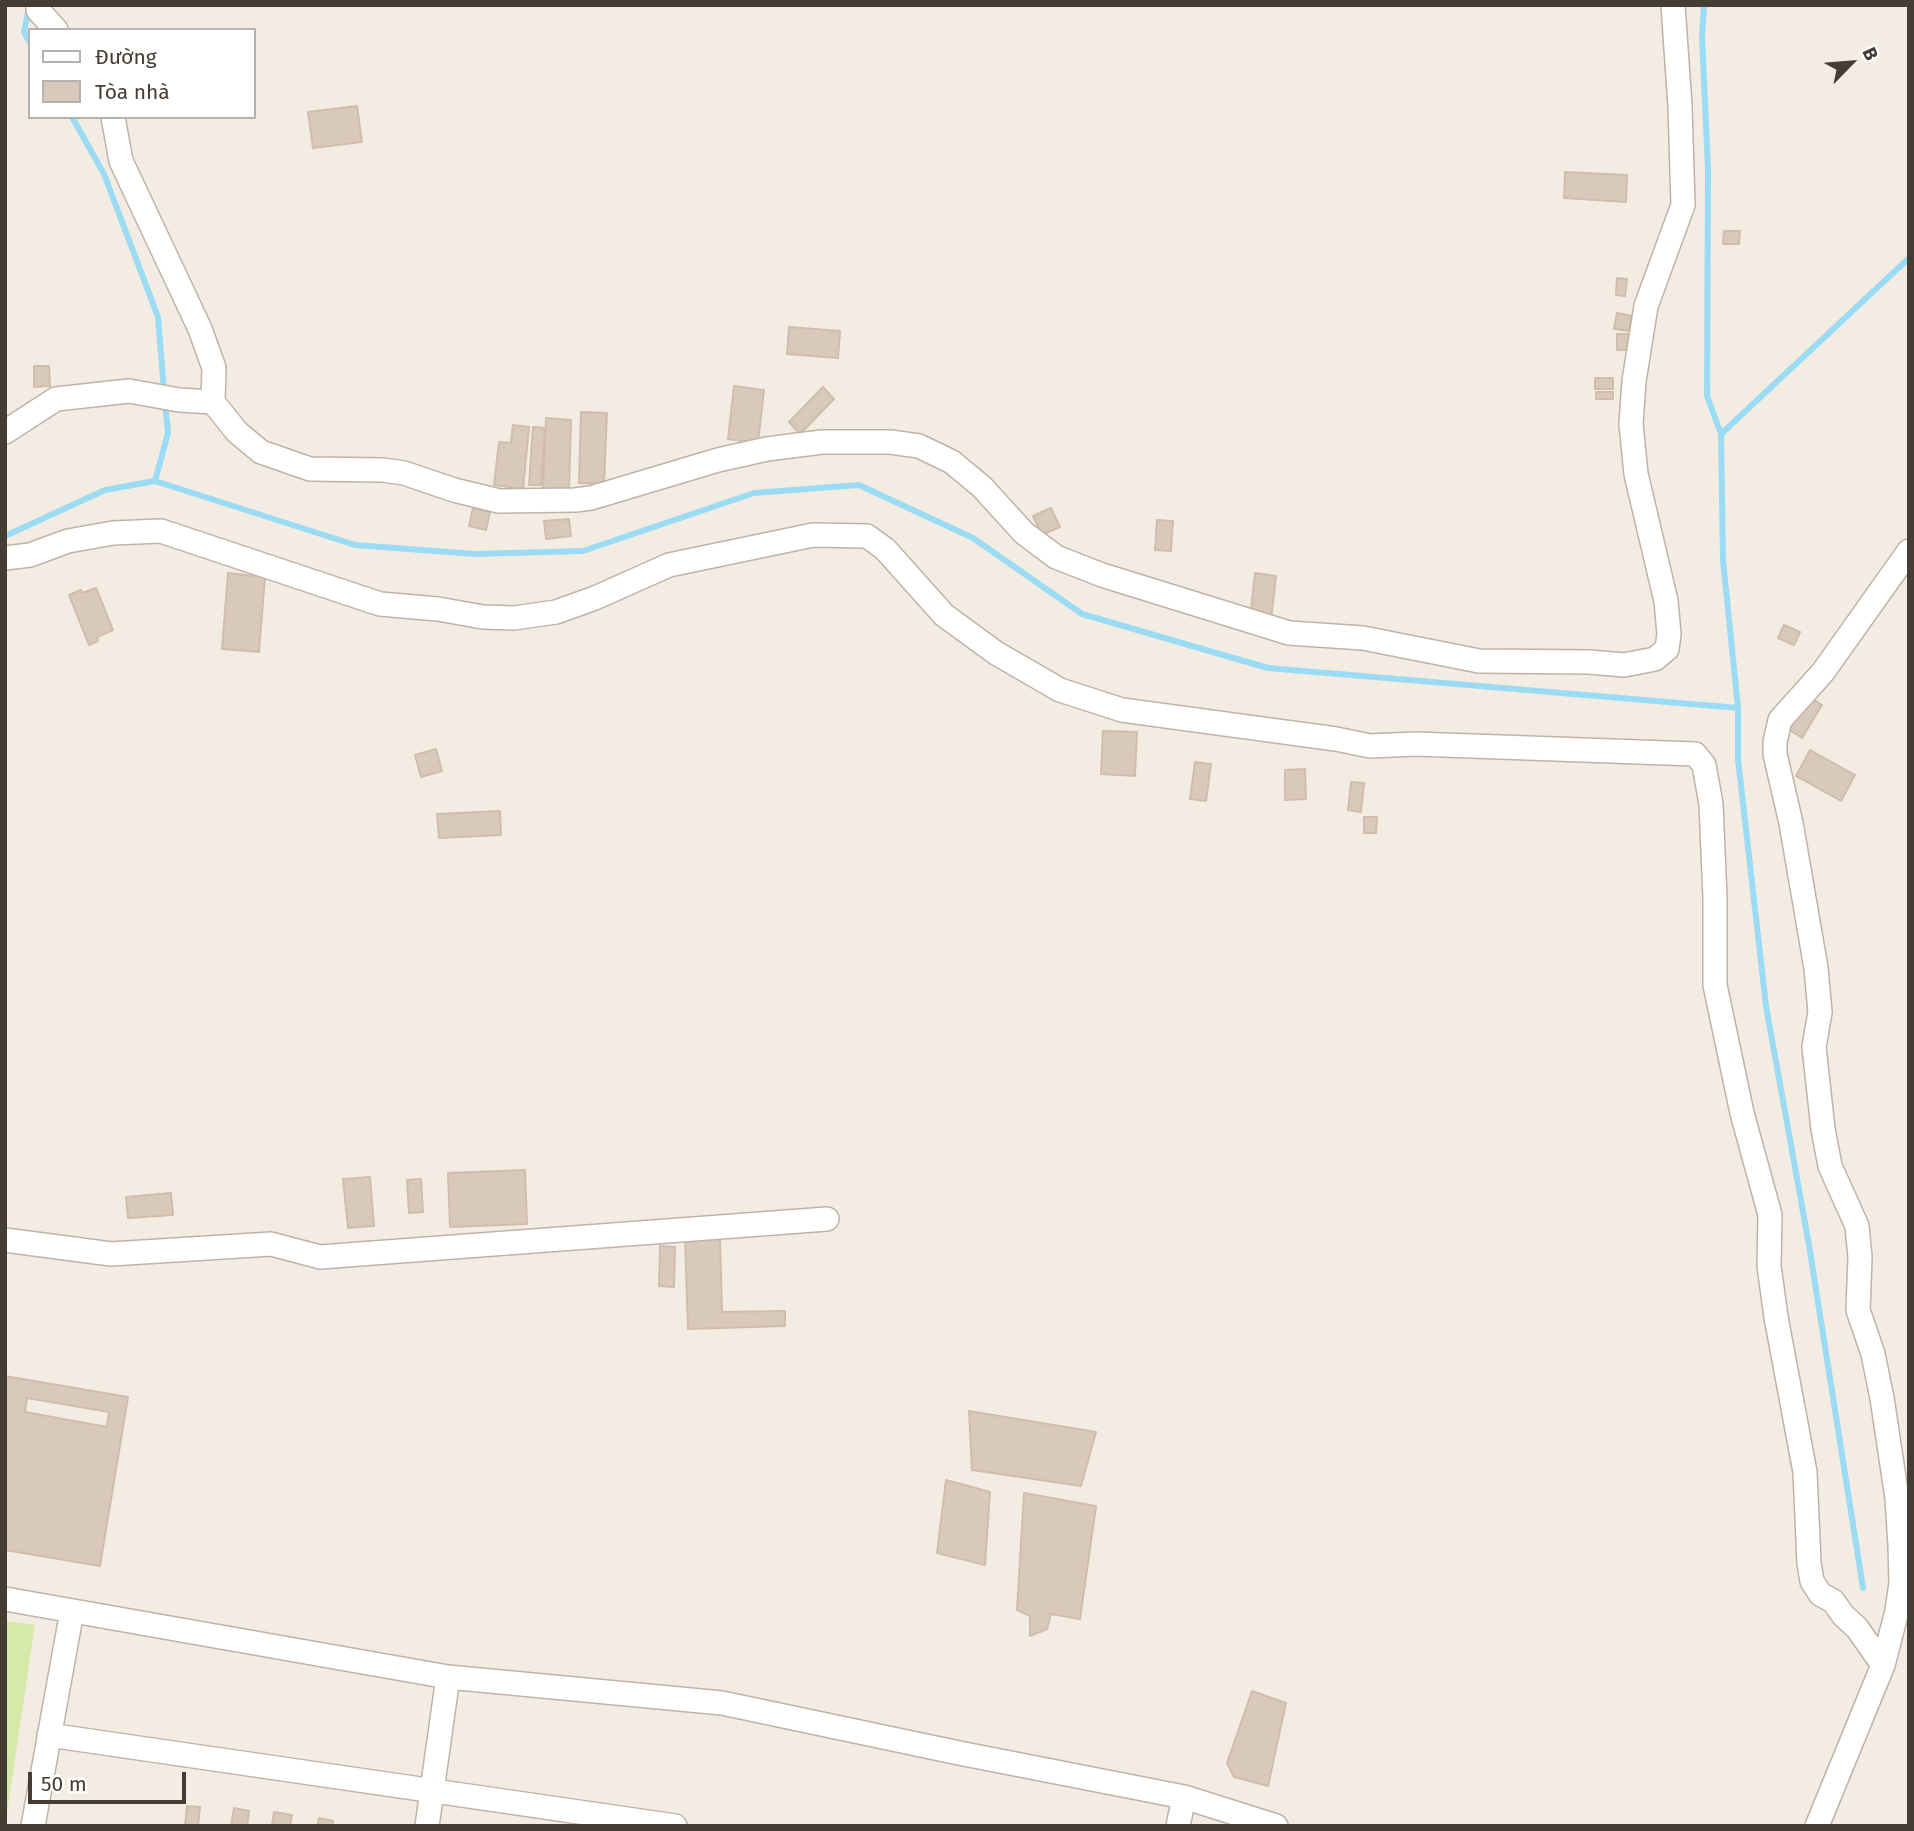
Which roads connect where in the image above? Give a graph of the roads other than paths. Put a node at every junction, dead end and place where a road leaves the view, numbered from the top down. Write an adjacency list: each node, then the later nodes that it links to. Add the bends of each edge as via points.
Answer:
1 (37, 5): 3 (street)
2 (1674, 5): 5 (street, via 1682,205 1646,306 1631,424 1636,474 1666,601 1667,649 1655,659 1624,665 1479,661 1363,638 1289,633 1056,557 1024,533 952,462 919,446 854,440 794,445 718,460 591,498 499,501 404,473 310,468 288,462 261,452)
3 (54, 28)
4 (113, 119): 5 (street, via 121,161 200,328 214,368)
5 (213, 402): 6 (street, via 129,391 55,399)
6 (5, 432)
7 (1909, 551): 13 (street, via 1822,671 1780,720 1775,742 1816,968 1820,1012 1814,1047 1822,1129 1830,1166 1857,1226 1858,1310 1873,1354 1897,1498 1901,1583)
8 (5, 558): 13 (street, via 113,533 161,531 380,604 514,618 556,612 669,565 813,535 867,536 885,549 944,615 996,653 1060,690 1122,710 1370,746 1695,754 1704,765 1711,804 1715,985 1770,1215 1769,1266 1805,1472 1812,1581 1857,1628)
9 (827, 1219): 10 (street, via 320,1257 271,1244 111,1254)
10 (5, 1240)
11 (5, 1599): 12 (street)
12 (72, 1611): 14 (street); 15 (street)
13 (1883, 1665): 23 (street)
14 (448, 1677): 16 (street); 17 (street, via 722,1703)
15 (50, 1735): 16 (street); 18 (street)
16 (431, 1790): 19 (street); 20 (street)
17 (1184, 1797): 21 (street); 22 (street)
18 (33, 1826)
19 (427, 1826)
20 (675, 1826)
21 (1178, 1826)
22 (1276, 1826)
23 (1817, 1826)

